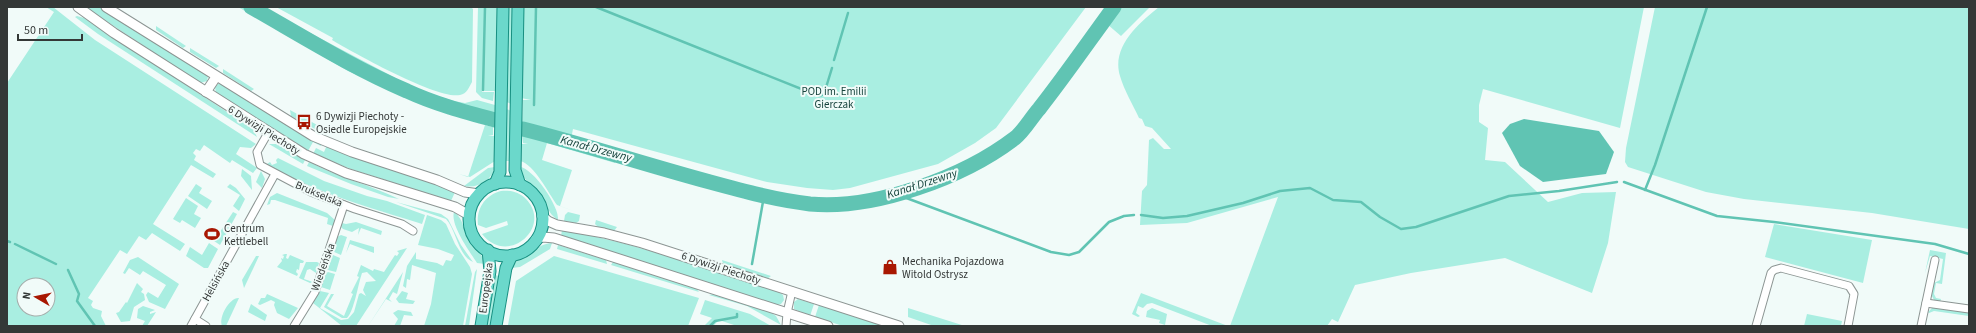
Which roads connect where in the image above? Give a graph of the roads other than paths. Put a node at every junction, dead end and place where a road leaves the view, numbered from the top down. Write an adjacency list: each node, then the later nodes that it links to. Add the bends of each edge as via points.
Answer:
1 (78, 7): 6 (street, 6 Dywizji Piechoty)
2 (106, 7): 5 (street, 6 Dywizji Piechoty)
3 (503, 7): 9 (main road, via 500,166)
4 (518, 7): 10 (main road, via 515,170)
5 (216, 77): 6 (street); 11 (street, 6 Dywizji Piechoty, via 320,139 465,192)
6 (206, 92): 7 (street, 6 Dywizji Piechoty)
7 (268, 133): 8 (street, Brukselska, via 257,152 258,158 260,164); 13 (street, 6 Dywizji Piechoty, via 327,166 455,207)
8 (275, 174): 12 (street, Brukselska, via 301,188); 24 (street, Helsińska)
9 (495, 184): 10 (main road, via 505,182); 11 (main road)
10 (520, 185): 14 (main road, via 535,196)
11 (479, 194): 13 (main road, via 473,202)
12 (344, 205): 15 (street, Brukselska, via 402,224); 26 (street, Wiedeńska, via 315,292)
13 (470, 215): 17 (main road, via 473,235 480,245)
14 (542, 216): 16 (main road, via 541,228); 20 (street, 6 Dywizji Piechoty, via 552,223 617,236)
15 (413, 231)
16 (536, 239): 18 (main road, via 525,249); 23 (street, 6 Dywizji Piechoty, via 554,238)
17 (488, 250): 18 (main road, via 497,254); 27 (main road, Europejska, via 490,271)
18 (512, 255): 28 (main road, Europejska, via 506,268)
19 (1935, 260): 21 (street)
20 (792, 291): 23 (street); 31 (street, 6 Dywizji Piechoty)
21 (1926, 303): 22 (street); 34 (street)
22 (1969, 309)
23 (787, 313): 29 (street); 30 (street, 6 Dywizji Piechoty)
24 (193, 323): 25 (street)
25 (206, 326)
26 (294, 326)
27 (481, 326)
28 (496, 326)
29 (786, 326)
30 (828, 326)
31 (899, 326)
32 (1756, 326): 33 (street, via 1770,276 1774,270 1781,268 1849,286 1854,294)
33 (1848, 326)
34 (1921, 326)

